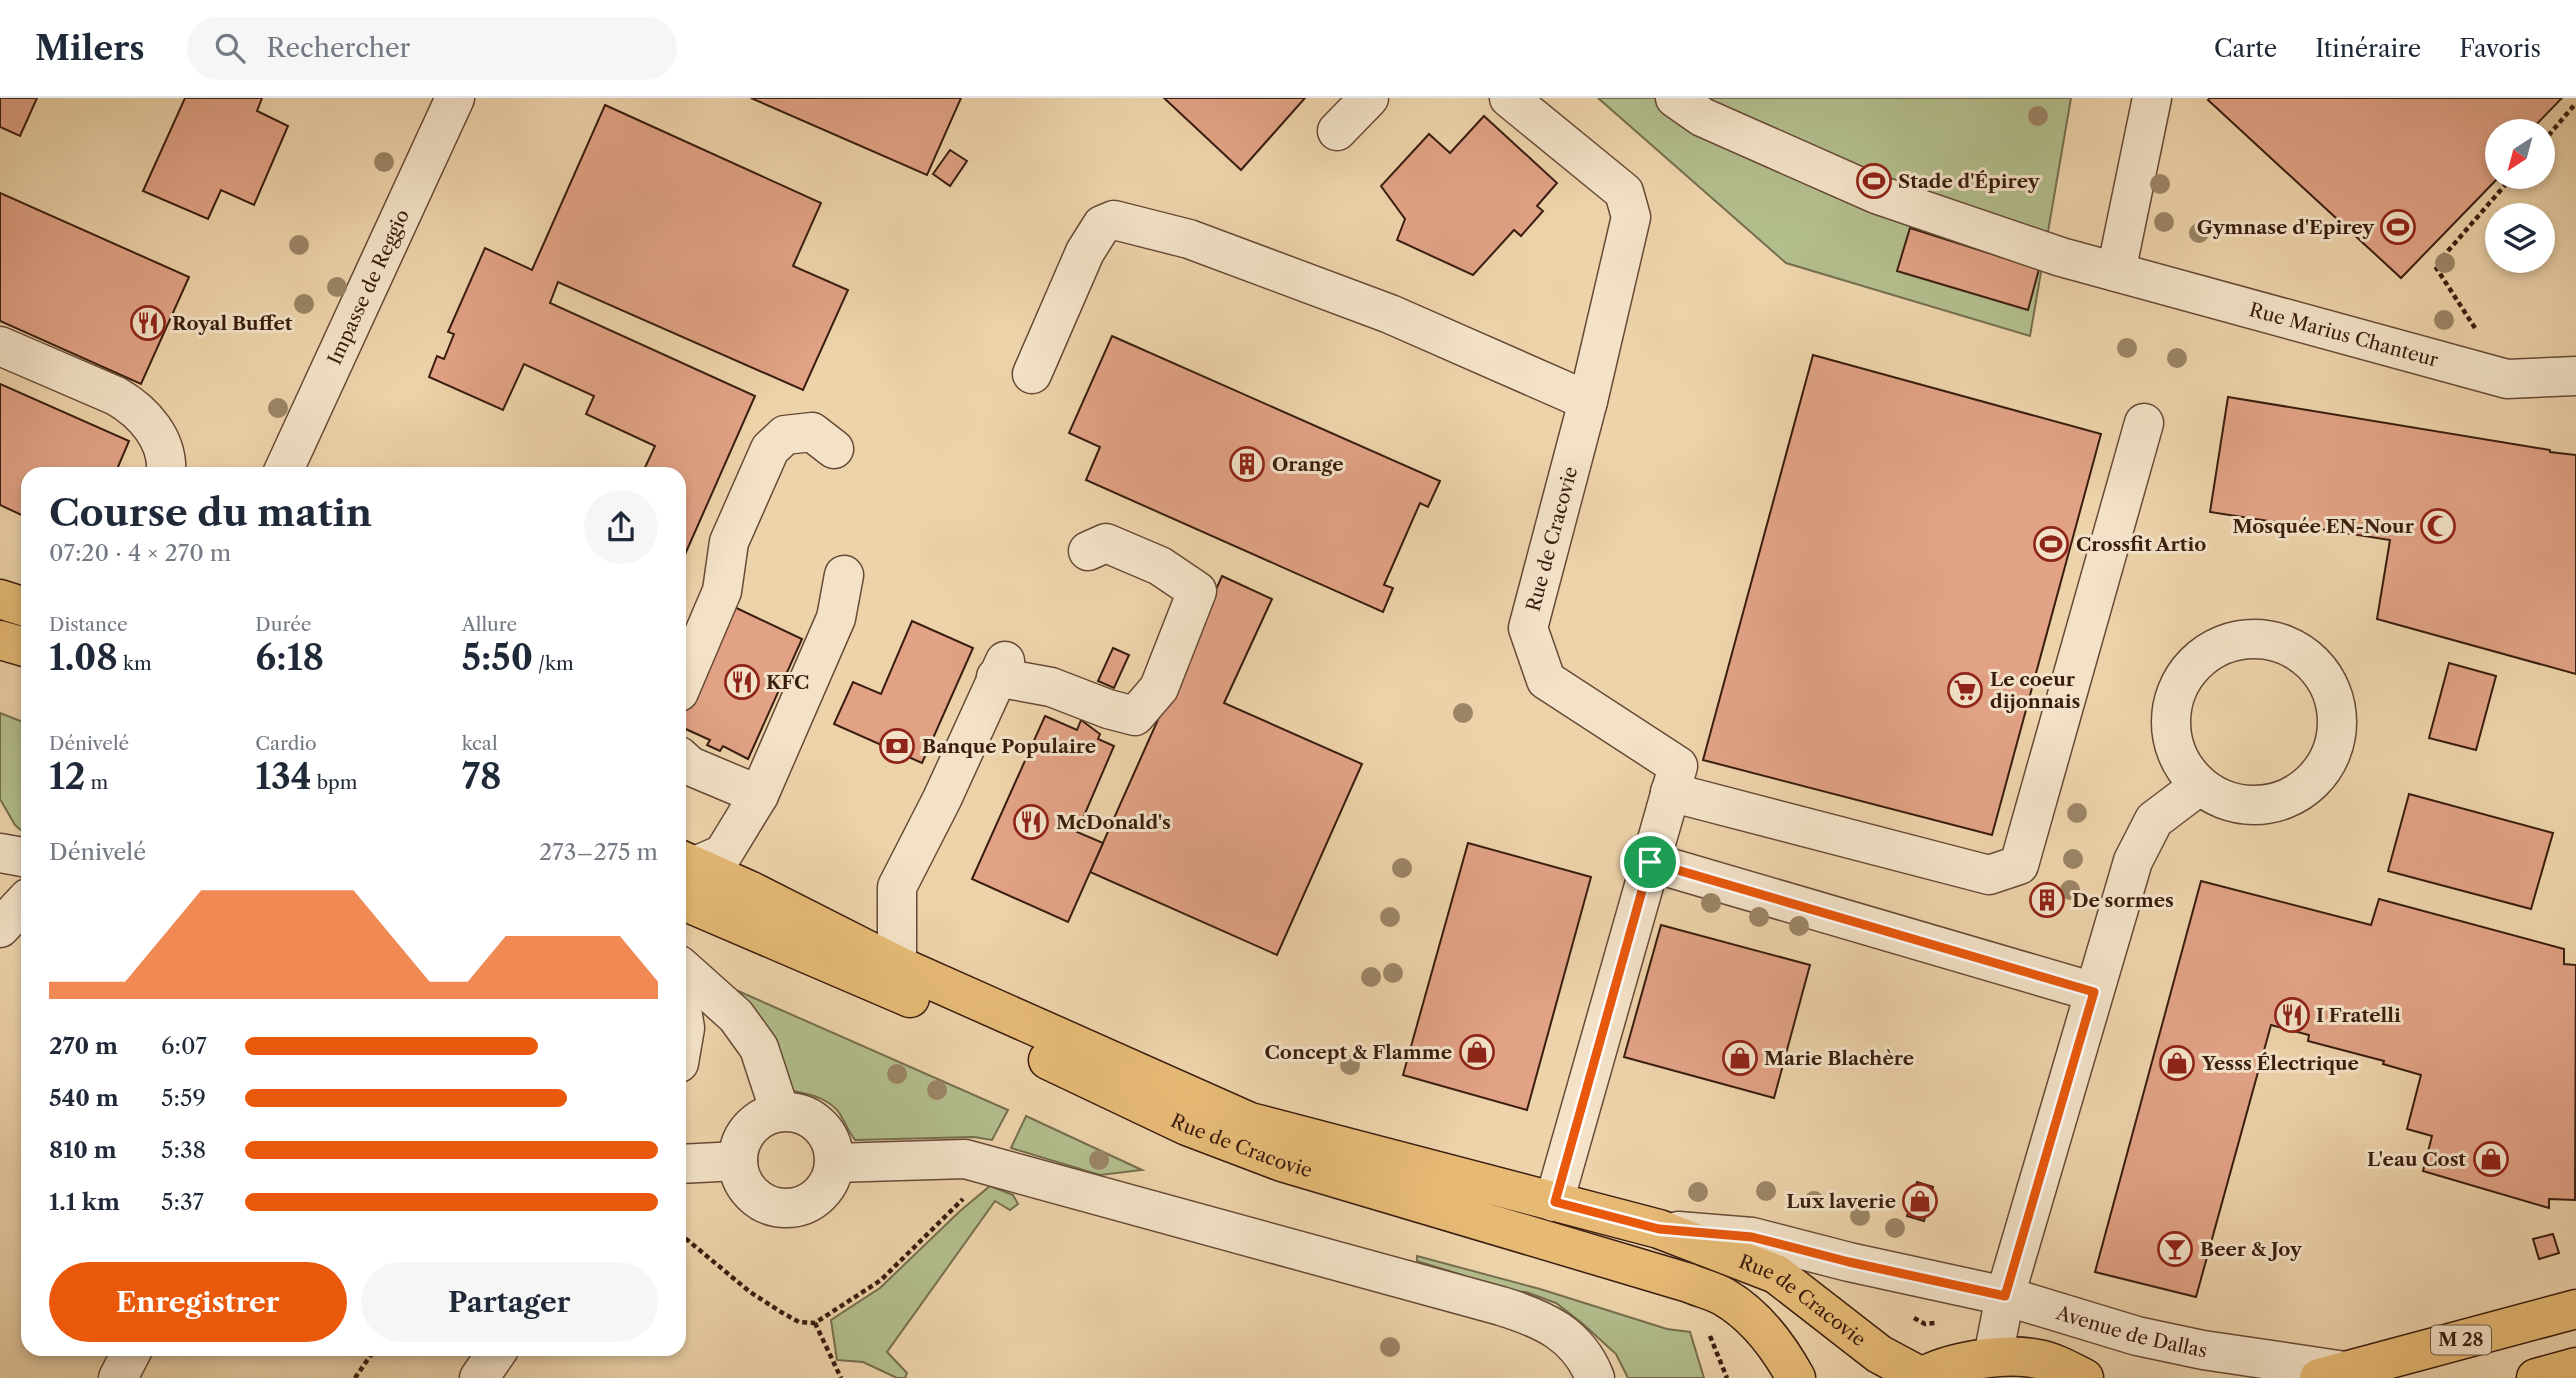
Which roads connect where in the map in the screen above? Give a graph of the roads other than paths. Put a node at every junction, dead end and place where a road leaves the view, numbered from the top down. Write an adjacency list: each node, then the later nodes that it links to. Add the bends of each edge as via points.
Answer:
1 (455, 98): 15 (street, Impasse de Reggio)
2 (1369, 98): 6 (street)
3 (1508, 98): 11 (street, Rue de Cracovie, via 1624,192 1631,216)
4 (1675, 98): 7 (street, Rue Marius Chanteur, via 1702,117 1876,194)
5 (2152, 98): 7 (street)
6 (1336, 131)
7 (2116, 272): 10 (street, Rue Marius Chanteur, via 2507,379)
8 (0, 346): 14 (street, via 132,406 152,425)
9 (1032, 374): 11 (street, via 1085,252 1102,225 1114,220 1189,239 1390,314)
10 (2576, 376)
11 (1588, 401): 26 (street, Rue de Cracovie, via 1528,628 1546,680 1678,766)
12 (2144, 423): 26 (street, via 2019,865 1989,875)
13 (834, 449): 23 (street, via 812,432 785,435 771,449 729,542 722,591)
14 (166, 467)
15 (285, 467)
16 (1088, 551): 36 (street, via 1106,543 1160,566 1197,591 1159,688 1135,716 1001,669 897,887)
17 (844, 575): 27 (street, via 836,618)
18 (0, 599): 19 (main road)
19 (21, 606)
20 (0, 641): 21 (main road); 22 (street)
21 (21, 646)
22 (21, 655)
23 (686, 676)
24 (686, 762): 27 (street)
25 (2199, 786): 25 (street, via 2182,765 2171,739 2174,698 2194,663 2216,647 2243,639 2270,639 2296,649 2318,667 2332,691 2338,718 2335,746 2323,770 2303,790 2278,802 2251,806 2223,800); 38 (street, via 2154,820 2133,861)
26 (1671, 792): 30 (street, Rue de Cracovie)
27 (758, 795): 31 (street, via 723,854)
28 (0, 853): 29 (street)
29 (21, 857)
30 (1650, 862): 38 (street); 43 (street, Rue de Cracovie)
31 (686, 874)
32 (686, 875): 36 (main road, Rue de Cracovie, via 749,890)
33 (686, 876): 56 (main road, Rue de Cracovie, via 1000,1037 1199,1130 1282,1161 1723,1296 1750,1316)
34 (21, 906): 35 (street)
35 (0, 928)
36 (897, 965): 43 (main road, Rue de Cracovie, via 1250,1122)
37 (686, 971): 39 (street, via 736,1016 759,1048)
38 (2094, 992): 45 (street)
39 (780, 1112): 40 (street, via 750,1127); 41 (street, via 813,1119 832,1146)
40 (738, 1161): 41 (street, via 748,1190 775,1208 793,1208 822,1193); 42 (street)
41 (834, 1163): 55 (street, via 965,1159 1536,1317 1557,1328 1587,1358)
42 (686, 1164)
43 (1555, 1202): 44 (main road, Rue de Cracovie)
44 (1659, 1229): 45 (street, Avenue de Dallas, via 1752,1237); 52 (main road, Rue de Cracovie, via 1776,1274 1879,1354)
45 (2005, 1296): 49 (street); 51 (street, Avenue de Dallas, via 2137,1336)
46 (2576, 1309): 51 (main road, Avenue de Dallas / M 28)
47 (129, 1356): 53 (street)
48 (494, 1356): 54 (street)
49 (1993, 1357): 52 (main road); 57 (main road, via 2038,1359)
50 (2576, 1367): 58 (main road)
51 (2332, 1375)
52 (1921, 1377)
53 (118, 1378)
54 (479, 1378)
55 (1595, 1378)
56 (1796, 1378)
57 (2084, 1378)
58 (2536, 1378)

